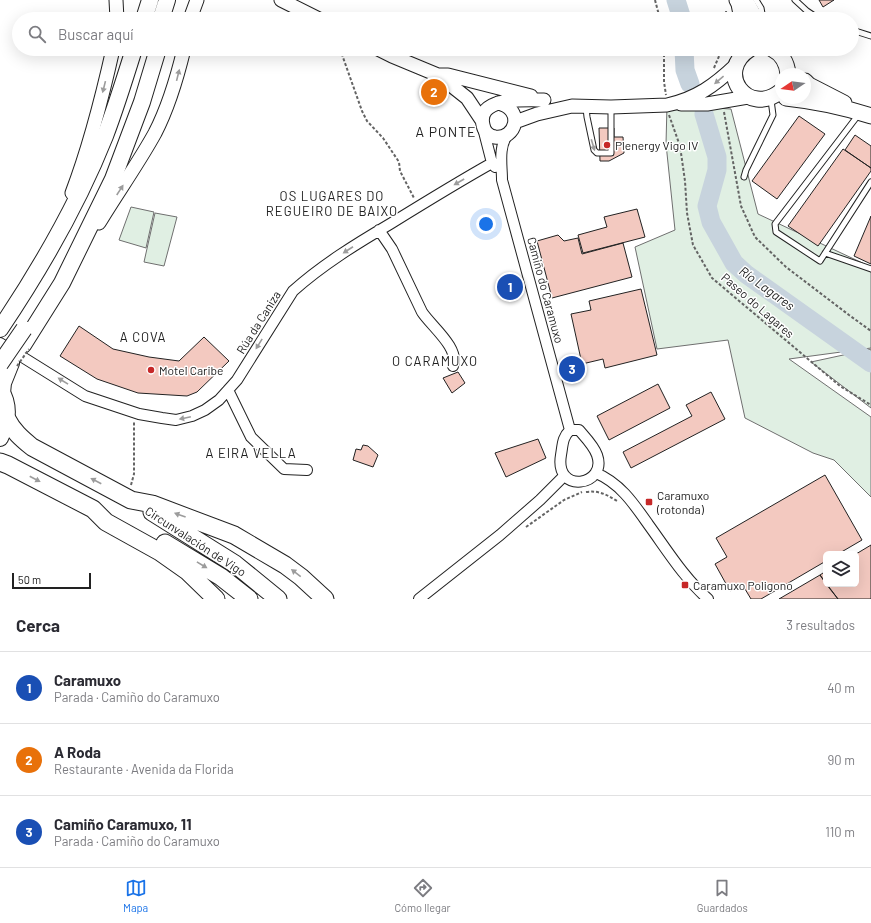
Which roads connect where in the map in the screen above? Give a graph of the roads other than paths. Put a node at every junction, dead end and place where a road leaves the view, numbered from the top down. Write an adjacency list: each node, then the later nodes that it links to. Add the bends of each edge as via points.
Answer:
1 (116, 0): 11 (main road)
2 (150, 0): 12 (highway)
3 (153, 0): 13 (highway)
4 (168, 0): 14 (highway); 15 (highway)
5 (197, 0): 16 (main road)
6 (281, 0): 17 (main road)
7 (737, 0): 18 (main road)
8 (745, 0): 19 (main road)
9 (756, 0): 20 (lane)
10 (795, 0): 21 (lane)
11 (117, 12)
12 (146, 12)
13 (150, 12)
14 (164, 12)
15 (166, 12)
16 (193, 12)
17 (305, 12)
18 (741, 12)
19 (752, 12)
20 (762, 12)
21 (808, 12)
22 (859, 32): 23 (lane)
23 (871, 36)
24 (112, 56): 57 (main road, one-way to 57, via 82,167)
25 (132, 56): 57 (highway, via 104,136)
26 (141, 56): 36 (highway)
27 (148, 56): 36 (highway)
28 (156, 56): 60 (highway, via 142,102 113,179)
29 (182, 56): 60 (main road, one-way to 29, via 155,132 168,105)
30 (394, 56): 35 (main road)
31 (741, 56): 40 (main road, one-way to 40)
32 (742, 56): 38 (main road, via 734,74 736,83)
33 (781, 56): 34 (main road)
34 (789, 68)
35 (438, 75): 41 (main road); 43 (main road, via 489,94); 50 (main road, via 467,98)
36 (138, 77): 62 (highway, via 82,208 42,283); 63 (highway, bridge, via 113,156 97,193 75,239 24,329)
37 (811, 86): 48 (main road)
38 (748, 97): 39 (main road, via 756,100); 40 (main road)
39 (775, 97)
40 (704, 98): 47 (main road, via 667,105)
41 (544, 100): 43 (main road); 45 (main road)
42 (811, 102): 48 (main road)
43 (498, 103): 49 (main road, via 511,109); 50 (main road, via 490,105 484,111)
44 (776, 104): 53 (lane)
45 (572, 106): 46 (main road); 49 (main road, via 536,114)
46 (586, 107): 47 (main road); 47 (lane, one-way to 47, via 586,117 597,153 611,153)
47 (611, 107)
48 (866, 114): 58 (lane, via 775,224 776,232 820,261)
49 (515, 122): 51 (main road)
50 (482, 124): 51 (main road, via 488,134 494,137); 52 (street, Camiño do Caramuxo)
51 (508, 134): 54 (street, Camiño do Caramuxo, via 501,150)
52 (492, 163): 54 (street, Camiño do Caramuxo); 56 (street, Rúa da Caniza, one-way to 56)
53 (744, 177)
54 (502, 180): 68 (street, Camiño do Caramuxo)
55 (871, 182): 58 (lane)
56 (379, 230): 64 (street, via 392,249 422,312 450,347 455,362); 65 (street, Rúa da Caniza, one-way to 65, via 324,266 293,291 237,380)
57 (47, 253): 61 (highway)
58 (826, 253): 59 (lane)
59 (871, 269)
60 (62, 283): 63 (highway, via 26,347)
61 (0, 333): 65 (street, Rúa da Caniza, one-way to 61, via 205,410 176,420 135,412 85,396)
62 (0, 350)
63 (10, 364): 66 (highway)
64 (453, 366)
65 (228, 390): 71 (street, via 252,437 284,469)
66 (1, 391): 67 (highway, via 6,401)
67 (7, 419): 69 (highway); 74 (highway, one-way to 67, via 32,447 19,436)
68 (570, 430): 72 (street, via 579,430 597,455); 73 (street, via 564,436 560,458 560,468)
69 (0, 438)
70 (0, 462): 75 (highway, one-way to 75)
71 (307, 470)
72 (596, 473): 73 (street, via 591,479 575,482); 81 (street, via 613,482 629,498 690,582)
73 (564, 476): 80 (street, via 500,535)
74 (131, 493): 78 (highway, Circunvalación de Vigo, via 235,564); 79 (highway, one-way to 74, via 285,565 234,535 152,504)
75 (93, 509): 76 (highway, via 106,522 160,552 187,571); 77 (highway, Circunvalación de Vigo, one-way to 77, via 167,544 221,577)
76 (216, 599)
77 (249, 599)
78 (278, 599)
79 (325, 599)
80 (419, 599)
81 (708, 599)

